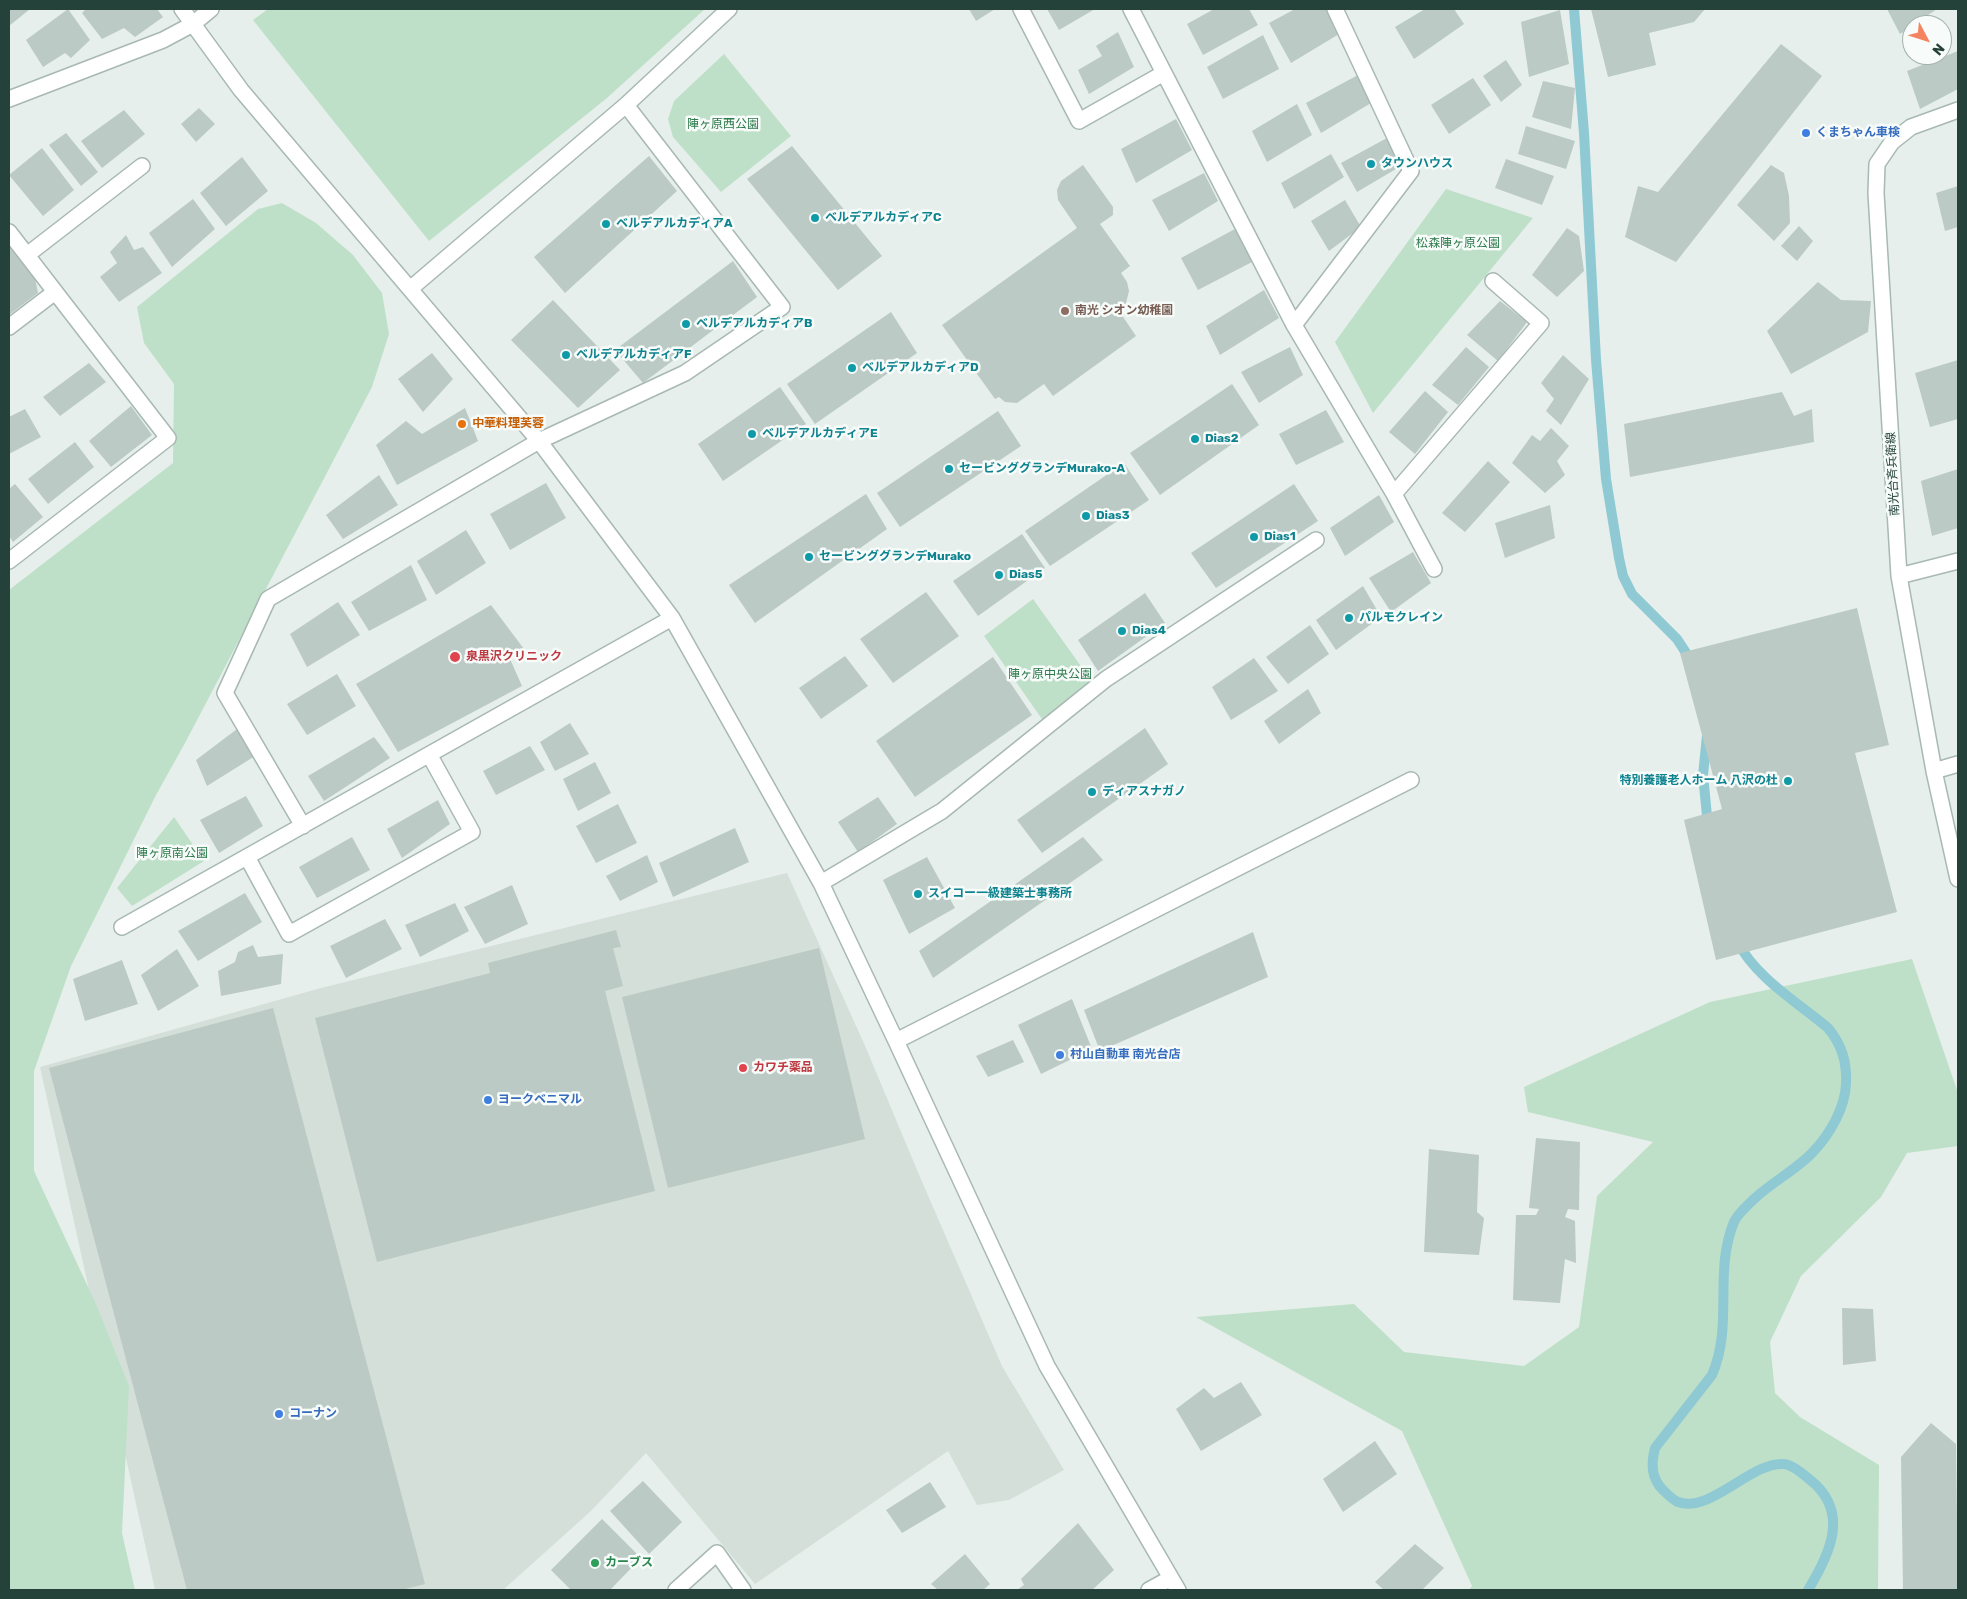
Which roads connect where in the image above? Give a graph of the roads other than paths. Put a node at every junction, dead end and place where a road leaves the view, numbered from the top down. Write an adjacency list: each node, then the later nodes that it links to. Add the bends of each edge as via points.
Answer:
1 (182, 9): 7 (street)
2 (211, 9): 7 (street)
3 (729, 9): 10 (street)
4 (1021, 9): 8 (street, via 1079,121)
5 (1130, 9): 8 (street)
6 (1341, 11): 18 (street, via 1411,171)
7 (193, 24): 9 (street, via 163,40); 16 (street, via 241,90)
8 (1164, 73): 18 (street)
9 (9, 98)
10 (626, 105): 16 (street); 20 (street, via 782,307 685,373)
11 (1958, 110): 26 (street, 南光台斉兵衛線, via 1910,127 1892,142 1877,164 1876,193)
12 (142, 166): 14 (street)
13 (9, 232): 14 (street)
14 (27, 255): 17 (street)
15 (1493, 281): 21 (street, via 1541,323)
16 (410, 289): 20 (street)
17 (55, 292): 19 (street); 23 (street, via 168,438)
18 (1294, 325): 21 (street)
19 (9, 327)
20 (539, 442): 27 (street); 32 (street, via 268,599 226,693)
21 (1394, 494): 25 (street)
22 (1316, 540): 35 (street, via 1106,679 942,812)
23 (9, 561)
24 (1958, 561): 26 (street)
25 (1434, 569)
26 (1899, 576): 30 (street, 南光台斉兵衛線)
27 (672, 618): 28 (street); 35 (street)
28 (430, 756): 32 (street); 33 (street, via 472,832 420,861 289,934)
29 (1958, 764): 30 (street)
30 (1934, 770): 34 (street, 南光台斉兵衛線)
31 (1411, 780): 37 (street)
32 (303, 826): 33 (street)
33 (247, 858): 36 (street)
34 (1958, 879)
35 (821, 883): 37 (street)
36 (122, 928)
37 (896, 1040): 38 (street, via 1046,1366)
38 (1175, 1584): 41 (street)
39 (676, 1590): 40 (street, via 716,1553)
40 (743, 1590)
41 (1149, 1590)

